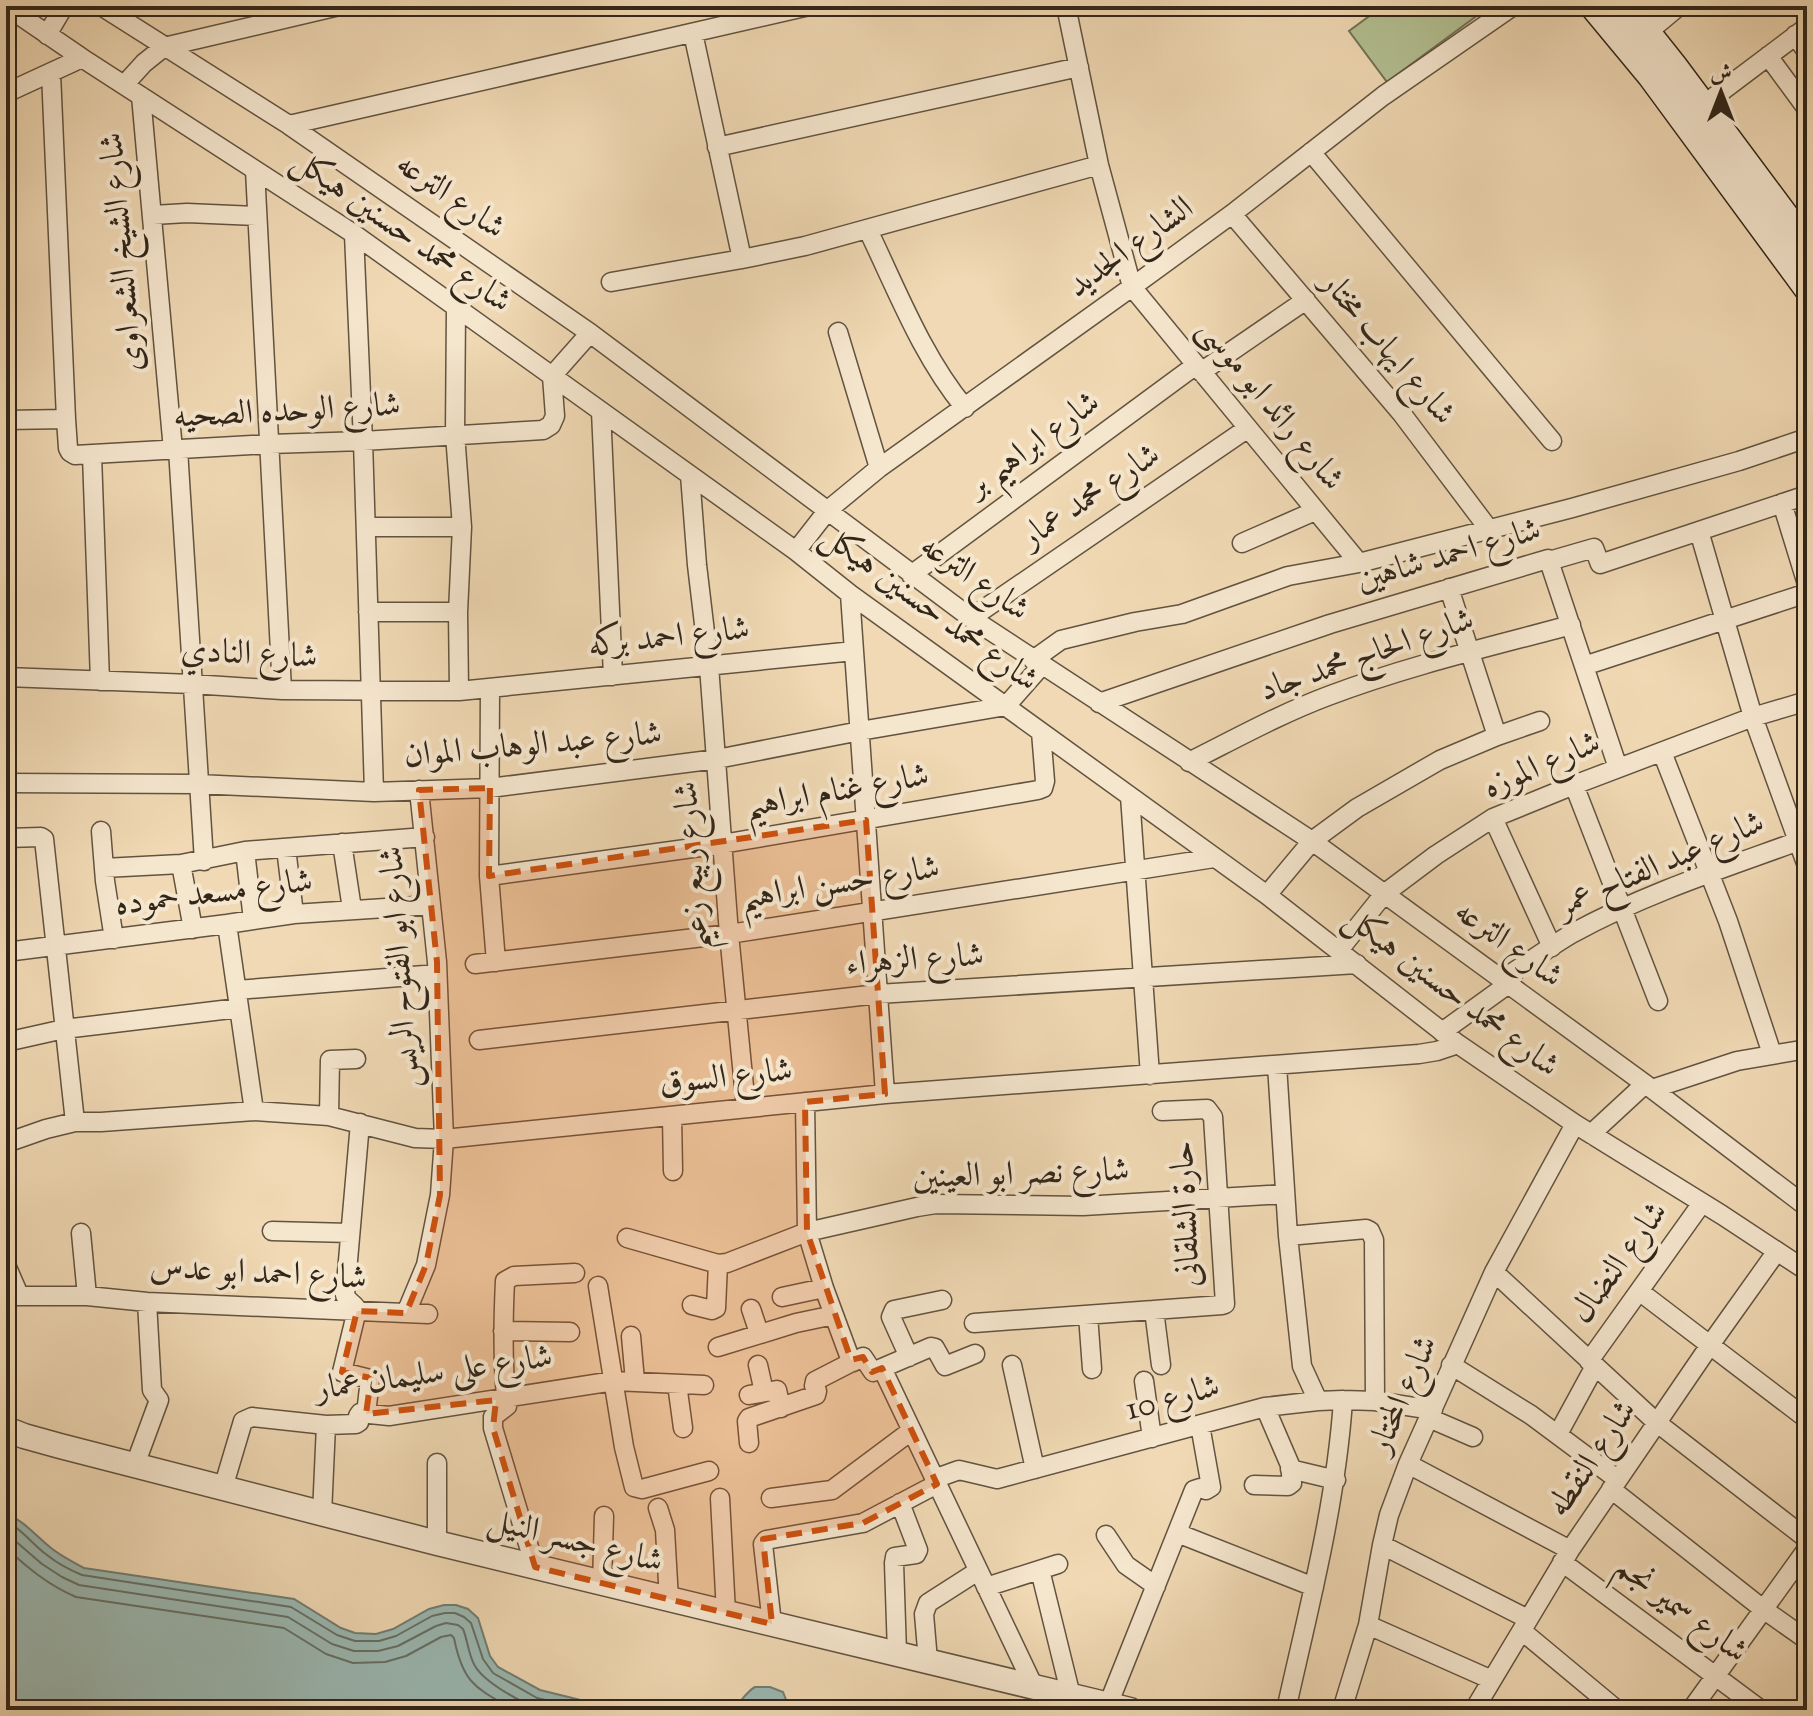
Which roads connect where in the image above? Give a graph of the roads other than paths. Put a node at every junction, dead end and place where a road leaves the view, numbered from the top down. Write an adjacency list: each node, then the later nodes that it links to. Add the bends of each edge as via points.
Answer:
1 (6, 6): 14 (street, شارع محمد حسنين هيكل)
2 (64, 6): 14 (street)
3 (101, 6): 15 (street, شارع الترعه)
4 (339, 6): 15 (street)
5 (809, 6): 13 (street)
6 (1066, 6): 19 (street)
7 (1513, 6): 28 (street, الشارع الجديد)
8 (1593, 6): 40 (main road)
9 (1626, 6): 12 (main road)
10 (1679, 6): 12 (street)
11 (1801, 31): 16 (street); 17 (street)
12 (1648, 32): 24 (main road)
13 (693, 33): 26 (street); 27 (street)
14 (47, 35): 18 (street, شارع محمد حسنين هيكل)
15 (164, 47): 21 (street); 26 (street, شارع الترعه)
16 (1807, 52)
17 (1768, 56): 24 (street); 25 (street)
18 (82, 58): 20 (street); 21 (street, شارع محمد حسنين هيكل)
19 (1079, 67): 27 (street); 29 (street)
20 (51, 73): 22 (street); 49 (street)
21 (124, 85): 23 (street, شارع محمد حسنين هيكل)
22 (6, 93)
23 (141, 96): 30 (street, شارع محمد حسنين هيكل); 32 (street, شارع الشيخ الشعراوى)
24 (1702, 106): 36 (main road)
25 (1807, 109)
26 (289, 125): 44 (street, شارع الترعه)
27 (717, 147): 37 (street)
28 (1311, 152): 31 (street, الشارع الجديد); 55 (street)
29 (1099, 165): 34 (street); 39 (street)
30 (255, 170): 33 (street); 35 (street, شارع محمد حسنين هيكل)
31 (1232, 214): 39 (street, الشارع الجديد); 41 (street, شارع ايهاب مختار)
32 (153, 215): 33 (street); 57 (street, شارع الشيخ الشعراوى)
33 (257, 216): 56 (street)
34 (868, 230): 37 (street); 47 (street, via 929,355)
35 (354, 234): 42 (street, شارع محمد حسنين هيكل); 54 (street)
36 (1807, 245)
37 (742, 259): 38 (street)
38 (611, 282)
39 (1132, 287): 45 (street, شارع رائد ابو موسى); 47 (street, الشارع الجديد)
40 (1807, 288)
41 (1306, 300): 45 (street, شارع ابراهيم بر); 67 (street, شارع ايهاب مختار)
42 (456, 308): 46 (street, شارع محمد حسنين هيكل); 52 (street)
43 (838, 332): 59 (street)
44 (590, 333): 46 (street); 63 (street, شارع الترعه)
45 (1198, 369): 51 (street, شارع رائد ابو موسى); 73 (street, شارع ابراهيم بر)
46 (552, 376): 48 (street, شارع محمد حسنين هيكل); 52 (street, شارع الوحده الصحيه, via 555,416 548,428)
47 (965, 408): 59 (street, الشارع الجديد)
48 (601, 411): 60 (street, شارع محمد حسنين هيكل); 88 (street)
49 (66, 419): 50 (street); 58 (street, via 70,452)
50 (6, 420)
51 (1248, 428): 64 (street, شارع رائد ابو موسى); 80 (street, شارع محمد عمار)
52 (455, 434): 54 (street, شارع الوحده الصحيه); 66 (street)
53 (1807, 438): 67 (street, via 1650,487)
54 (363, 441): 56 (street, شارع الوحده الصحيه); 65 (street)
55 (1552, 441)
56 (270, 444): 57 (street, شارع الوحده الصحيه); 93 (street)
57 (176, 450): 58 (street, شارع الوحده الصحيه); 91 (street, شارع الشيخ الشعراوى)
58 (92, 455): 90 (street)
59 (879, 468): 63 (street, الشارع الجديد)
60 (690, 475): 70 (street, شارع محمد حسنين هيكل); 86 (street, شارع ربيع زعيم)
61 (1807, 495): 62 (street, شارع احمد شاهين)
62 (1782, 503): 68 (street, شارع احمد شاهين); 74 (street)
63 (828, 510): 70 (street, الشارع الجديد); 73 (street, شارع الترعه)
64 (1315, 511): 69 (street); 72 (street, شارع رائد ابو موسى)
65 (366, 527): 66 (street); 78 (street)
66 (462, 527): 79 (street)
67 (1488, 528): 72 (street)
68 (1699, 531): 71 (street, شارع احمد شاهين, via 1600,564 1594,548); 81 (street)
69 (1242, 543)
70 (796, 551): 77 (street, شارع محمد حسنين هيكل)
71 (1549, 561): 75 (street, شارع احمد شاهين); 82 (street)
72 (1359, 563): 85 (street, via 1302,572 1182,614 1061,640)
73 (911, 575): 80 (street, شارع الترعه)
74 (1807, 584)
75 (1449, 588): 84 (street); 97 (street, شارع احمد شاهين)
76 (1807, 593): 81 (street)
77 (850, 594): 83 (street); 98 (street, شارع محمد حسنين هيكل)
78 (368, 612): 79 (street); 94 (street)
79 (458, 612): 95 (street)
80 (971, 618): 85 (street, شارع الترعه)
81 (1725, 620): 87 (street); 99 (street)
82 (1571, 625): 84 (street, شارع الحاج محمد جاد); 87 (street)
83 (854, 651): 86 (street, شارع احمد بركه); 101 (street)
84 (1470, 653): 103 (street); 106 (street, شارع الحاج محمد جاد, via 1327,697)
85 (1038, 662): 97 (street, شارع الترعه); 98 (street)
86 (709, 666): 88 (street, شارع احمد بركه); 105 (street, شارع ربيع زعيم)
87 (1584, 666): 107 (street)
88 (613, 676): 92 (street, شارع احمد بركه)
89 (6, 677): 90 (street, شارع النادي)
90 (100, 681): 91 (street, شارع النادي)
91 (192, 684): 93 (street, شارع النادي); 109 (street, شارع الشيخ الشعراوى)
92 (490, 689): 95 (street, شارع النادي); 111 (street)
93 (282, 690): 94 (street, شارع النادي)
94 (371, 691): 95 (street, شارع النادي); 113 (street)
95 (459, 691)
96 (1807, 701): 99 (street, شارع الموزه)
97 (1099, 703): 106 (street, شارع الترعه)
98 (1006, 706): 101 (street, شارع عبد الوهاب الموان); 102 (street, شارع محمد حسنين هيكل)
99 (1753, 717): 104 (street, شارع الموزه); 120 (street)
100 (1540, 721): 103 (street)
101 (860, 731): 105 (street, شارع عبد الوهاب الموان); 116 (street)
102 (1041, 732): 114 (street, شارع محمد حسنين هيكل); 116 (street, شارع غنام ابراهيم, via 1043,788)
103 (1497, 736): 121 (street, via 1440,760)
104 (1662, 752): 107 (street, شارع الموزه); 132 (street)
105 (717, 759): 111 (street, شارع عبد الوهاب الموان); 123 (street, شارع ربيع زعيم)
106 (1189, 762): 121 (street, شارع الترعه)
107 (1618, 768): 110 (street, شارع الموزه)
108 (6, 783): 109 (street, شارع عبد الوهاب الموان)
109 (198, 784): 113 (street, شارع عبد الوهاب الموان); 127 (street, شارع الشيخ الشعراوى)
110 (1574, 785): 115 (street, شارع الموزه); 138 (street)
111 (490, 788): 112 (street, شارع عبد الوهاب الموان); 133 (street)
112 (419, 790): 113 (street, شارع عبد الوهاب الموان); 118 (street, شارع ابو الفتوح الريس)
113 (374, 792)
114 (1130, 796): 126 (street, شارع محمد حسنين هيكل); 131 (street)
115 (1493, 818): 134 (street, شارع الموزه); 147 (street)
116 (866, 820): 123 (street, شارع غنام ابراهيم); 139 (street)
117 (101, 831): 130 (street)
118 (425, 837): 122 (street); 136 (street, شارع ابو الفتوح الريس)
119 (6, 838): 146 (street, via 44,839)
120 (1802, 839): 129 (street); 132 (street, شارع عبد الفتاح عمر)
121 (1312, 841): 134 (street, شارع الترعه); 135 (street)
122 (342, 843): 124 (street); 137 (street)
123 (722, 844): 133 (street, شارع غنام ابراهيم); 144 (street, شارع ربيع زعيم)
124 (286, 848): 125 (street); 140 (street)
125 (245, 851): 127 (street); 141 (street)
126 (1214, 858): 131 (street, شارع حسن ابراهيم); 135 (street, شارع محمد حسنين هيكل)
127 (204, 861): 128 (street)
128 (181, 864): 130 (street); 143 (street)
129 (1807, 866)
130 (104, 868): 145 (street)
131 (1135, 870): 139 (street, شارع حسن ابراهيم); 154 (street)
132 (1710, 871): 138 (street, شارع عبد الفتاح عمر); 166 (street)
133 (489, 876): 150 (street)
134 (1384, 894): 148 (street, شارع الموزه); 155 (street, شارع الترعه)
135 (1267, 895): 148 (street, شارع محمد حسنين هيكل)
136 (431, 905): 137 (street, شارع مسعد حموده); 153 (street, شارع ابو الفتوح الريس)
137 (352, 909): 140 (street, شارع مسعد حموده)
138 (1622, 909): 147 (street, شارع عبد الفتاح عمر); 158 (street)
139 (873, 911): 144 (street, شارع حسن ابراهيم); 156 (street)
140 (294, 914): 141 (street, شارع مسعد حموده)
141 (253, 920): 142 (street, شارع مسعد حموده)
142 (227, 924): 143 (street, شارع مسعد حموده); 157 (street)
143 (193, 929): 145 (street, شارع مسعد حموده)
144 (729, 934): 150 (street, شارع حسن ابراهيم); 159 (street, شارع ربيع زعيم)
145 (114, 939): 146 (street, شارع مسعد حموده)
146 (55, 947): 149 (street, شارع مسعد حموده); 160 (street)
147 (1552, 947): 155 (street, شارع عبد الفتاح عمر)
148 (1339, 950): 152 (street, شارع محمد حسنين هيكل)
149 (6, 952)
150 (496, 962): 151 (street, شارع حسن ابراهيم)
151 (475, 964)
152 (1357, 964): 154 (street, شارع الزهراء); 161 (street, شارع محمد حسنين هيكل)
153 (437, 974): 157 (street); 181 (street, شارع ابو الفتوح الريس)
154 (1143, 977): 156 (street, شارع الزهراء); 169 (street)
155 (1504, 982): 161 (street, شارع عبد الفتاح عمر); 170 (street, شارع الترعه)
156 (878, 994): 159 (street, شارع الزهراء); 171 (street)
157 (238, 999): 160 (street); 174 (street)
158 (1658, 1001)
159 (737, 1011): 162 (street, شارع الزهراء); 173 (street, شارع ربيع زعيم)
160 (64, 1029): 163 (street); 178 (street)
161 (1442, 1032): 164 (street, شارع محمد حسنين هيكل)
162 (479, 1040)
163 (6, 1042)
164 (1458, 1044): 168 (street, شارع السوق, via 1419,1054); 180 (street, شارع محمد حسنين هيكل)
165 (1807, 1049): 166 (street)
166 (1772, 1054): 170 (street)
167 (356, 1059): 176 (street, via 330,1060)
168 (1277, 1065): 169 (street, شارع السوق); 184 (street)
169 (1150, 1075): 171 (street, شارع السوق)
170 (1648, 1087): 180 (street, شارع المختار); 187 (street, شارع الترعه)
171 (885, 1094): 172 (street, شارع السوق)
172 (805, 1102): 173 (street, شارع السوق); 189 (street)
173 (746, 1107): 177 (street, شارع السوق)
174 (254, 1111): 176 (street, شارع السوق); 178 (street, شارع السوق)
175 (1162, 1111): 185 (street, حارة الشلقانى, via 1211,1113)
176 (329, 1116): 179 (street, شارع السوق)
177 (672, 1116): 181 (street, شارع السوق); 183 (street)
178 (75, 1122): 182 (street, شارع السوق)
179 (360, 1123): 181 (street, شارع السوق, via 415,1138); 191 (street)
180 (1583, 1129): 186 (street, شارع محمد حسنين هيكل); 198 (street, شارع المختار)
181 (444, 1139): 212 (street, شارع ابو الفتوح الريس, via 426,1265)
182 (6, 1143)
183 (673, 1171)
184 (1285, 1194): 185 (street, شارع نصر ابو العينين); 192 (street)
185 (1219, 1198): 189 (street, شارع نصر ابو العينين, via 1083,1206 936,1204); 210 (street, حارة الشلقانى, via 1225,1304)
186 (1702, 1203): 194 (street, شارع محمد حسنين هيكل); 202 (street, شارع النضال)
187 (1807, 1207)
188 (272, 1231): 191 (street)
189 (807, 1232): 195 (street, شارع نصر ابو العينين); 201 (street)
190 (81, 1233): 204 (street)
191 (350, 1233): 211 (street, via 345,1295)
192 (1288, 1236): 240 (street, via 1302,1366); 241 (street, via 1366,1229 1373,1235)
193 (627, 1238): 195 (street)
194 (1777, 1251): 197 (street, شارع محمد حسنين هيكل); 221 (street, شارع النقطه)
195 (718, 1264): 208 (street, via 716,1308)
196 (6, 1265): 203 (street)
197 (1807, 1271)
198 (1494, 1272): 226 (street); 230 (street, شارع المختار)
199 (575, 1273): 217 (street, via 505,1281)
200 (598, 1286): 233 (street)
201 (824, 1288): 205 (street); 214 (street)
202 (1639, 1291): 221 (street); 226 (street, شارع النضال)
203 (13, 1295): 204 (street, شارع احمد ابو عدس)
204 (87, 1296): 207 (street, شارع احمد ابو عدس)
205 (782, 1297)
206 (942, 1300): 224 (street, via 891,1313)
207 (147, 1302): 211 (street, شارع احمد ابو عدس); 259 (street, via 152,1390 159,1400)
208 (692, 1305)
209 (751, 1309): 219 (street)
210 (1154, 1310): 215 (street, حارة الشلقانى); 229 (street)
211 (357, 1311): 212 (street, شارع احمد ابو عدس); 244 (street, via 342,1372 370,1379)
212 (406, 1313): 213 (street, شارع احمد ابو عدس)
213 (428, 1314)
214 (834, 1315): 219 (street); 225 (street)
215 (1088, 1315): 216 (street, حارة الشلقانى); 232 (street)
216 (974, 1323)
217 (503, 1331): 218 (street); 238 (street)
218 (570, 1332)
219 (759, 1333): 222 (street)
220 (631, 1336): 234 (street)
221 (1710, 1345): 246 (street); 247 (street, شارع النقطه)
222 (718, 1347)
223 (975, 1354): 224 (street, via 947,1366 934,1347)
224 (909, 1357): 231 (street)
225 (852, 1362): 231 (street, via 863,1357 873,1372); 243 (street, via 815,1381 816,1395)
226 (1592, 1363): 247 (street); 253 (street, شارع النضال)
227 (758, 1365): 243 (street, via 757,1394 777,1390)
228 (1012, 1365): 260 (street)
229 (1161, 1365)
230 (1451, 1365): 245 (street, شارع المختار); 253 (street)
231 (882, 1368): 252 (street)
232 (1092, 1369)
233 (614, 1381): 234 (street, شارع على سليمان عمار); 238 (street, شارع على سليمان عمار); 262 (street, via 634,1487)
234 (635, 1381): 236 (street, شارع على سليمان عمار)
235 (1144, 1381): 255 (street)
236 (677, 1384): 237 (street, شارع على سليمان عمار); 250 (street)
237 (704, 1385)
238 (506, 1398): 244 (street, شارع على سليمان عمار, via 389,1416); 281 (street, via 507,1406 493,1417 493,1428)
239 (1343, 1400): 240 (street, شارع 10); 241 (street, شارع 10); 263 (street)
240 (1318, 1401): 242 (street, شارع 10)
241 (1375, 1401): 245 (street, شارع 10)
242 (1265, 1407): 249 (street, شارع 10); 261 (street)
243 (781, 1408): 256 (street, via 749,1418)
244 (366, 1414): 248 (street, شارع على سليمان عمار, via 359,1414 358,1424)
245 (1431, 1414): 254 (street, شارع 10); 258 (street, شارع المختار)
246 (1807, 1419)
247 (1656, 1422): 265 (street, شارع النقطه); 276 (street)
248 (326, 1425): 267 (street, شارع على سليمان عمار, via 252,1417 243,1421); 272 (street)
249 (1200, 1425): 255 (street, شارع 10); 274 (street, via 1211,1487 1194,1490)
250 (683, 1428)
251 (6, 1429): 259 (street, شارع جسر النيل)
252 (911, 1431): 264 (street); 269 (street, via 832,1490)
253 (1558, 1434): 265 (street)
254 (1473, 1437)
255 (1152, 1438): 260 (street, شارع 10)
256 (749, 1443)
257 (437, 1463): 277 (street)
258 (1408, 1464): 278 (street, شارع المختار); 280 (street, شارع سمير نجم)
259 (135, 1465): 267 (street, شارع جسر النيل)
260 (1035, 1469): 264 (street, شارع 10, via 997,1479 959,1470)
261 (1290, 1469): 263 (street); 266 (street, via 1288,1486)
262 (709, 1471)
263 (1336, 1480): 285 (street)
264 (936, 1481): 270 (street, شارع 10); 282 (street)
265 (1614, 1484): 280 (street, شارع النقطه); 287 (street)
266 (1254, 1485)
267 (223, 1488): 272 (street, شارع جسر النيل)
268 (720, 1498): 288 (street)
269 (771, 1498)
270 (900, 1503): 289 (street, شارع 10, via 856,1525 766,1540); 293 (street, via 918,1550 895,1557)
271 (658, 1508): 286 (street, via 665,1530)
272 (322, 1514): 277 (street, شارع جسر النيل)
273 (604, 1516): 283 (street)
274 (1177, 1533): 284 (street); 285 (street)
275 (1106, 1535): 284 (street, via 1126,1565)
276 (1807, 1539)
277 (437, 1543): 281 (street, شارع جسر النيل)
278 (1382, 1545): 290 (street, شارع المختار); 291 (street)
279 (1807, 1549): 287 (street)
280 (1566, 1556): 291 (street, شارع النقطه); 295 (street, شارع سمير نجم)
281 (535, 1567): 283 (street, شارع جسر النيل)
282 (982, 1579): 294 (street, via 925,1607); 297 (street); 298 (street, via 1049,1567)
283 (602, 1584): 286 (street, شارع جسر النيل)
284 (1156, 1586): 299 (street)
285 (1314, 1587): 301 (street)
286 (669, 1600): 288 (street, شارع جسر النيل)
287 (1763, 1609): 292 (street); 295 (street)
288 (726, 1613): 289 (street, شارع جسر النيل)
289 (772, 1624): 293 (street, شارع جسر النيل)
290 (1368, 1625): 296 (street); 302 (street, شارع المختار)
291 (1525, 1625): 296 (street, شارع النقطه); 303 (street)
292 (1807, 1640)
293 (897, 1653): 294 (street, شارع جسر النيل)
294 (928, 1661): 297 (street, شارع جسر النيل)
295 (1714, 1676): 304 (street); 305 (street, شارع سمير نجم)
296 (1492, 1680): 300 (street, شارع النقطه)
297 (1034, 1687): 298 (street, شارع جسر النيل)
298 (1071, 1696): 299 (street, شارع جسر النيل)
299 (1119, 1707)
300 (1477, 1709)
301 (1286, 1710)
302 (1342, 1710)
303 (1617, 1710)
304 (1691, 1710)
305 (1761, 1710)

